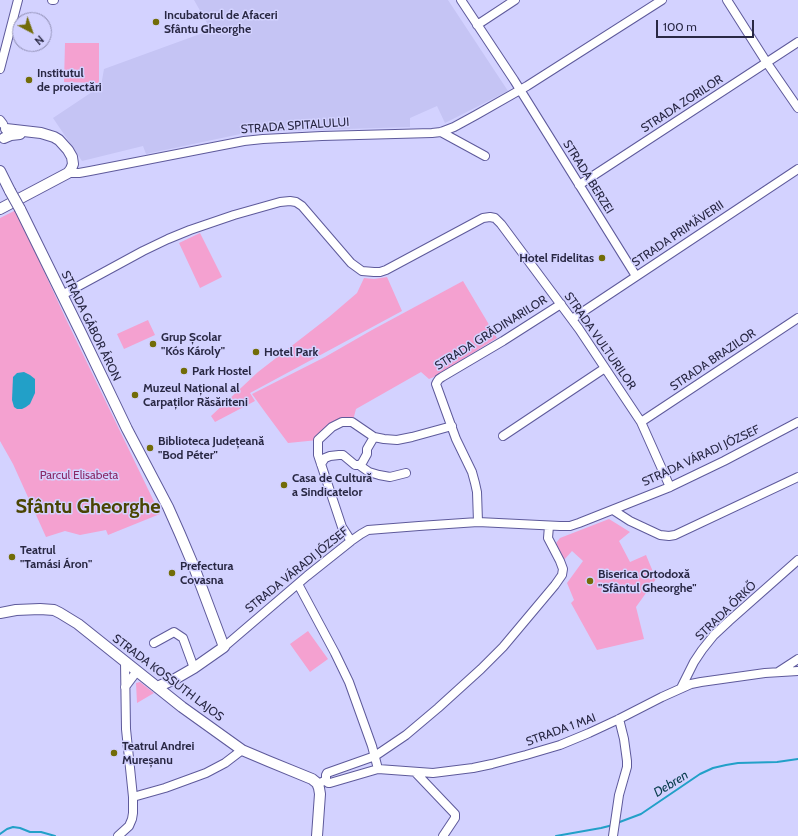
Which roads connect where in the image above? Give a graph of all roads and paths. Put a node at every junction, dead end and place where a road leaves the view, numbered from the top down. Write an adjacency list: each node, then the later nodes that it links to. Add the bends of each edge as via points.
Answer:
1 (18, 0): 9 (street)
2 (461, 0): 6 (street, STRADA BERZEI)
3 (516, 0): 6 (street)
4 (662, 0): 10 (street, STRADA SPITALULUI)
5 (727, 0): 8 (street)
6 (477, 25): 10 (street, STRADA BERZEI)
7 (798, 42): 8 (street, STRADA ZORILOR)
8 (767, 63): 11 (street); 18 (street, STRADA ZORILOR)
9 (0, 69)
10 (520, 90): 13 (street, STRADA SPITALULUI); 18 (street, STRADA BERZEI)
11 (798, 108)
12 (2, 132): 17 (main road, via 48,134 59,140 73,161)
13 (441, 132): 14 (street); 17 (street, STRADA SPITALULUI, via 244,141)
14 (485, 156)
15 (798, 169): 20 (street, STRADA PRIMĂVERII)
16 (0, 171): 21 (main road, STRADA GÁBOR ÁRON, bridge)
17 (68, 173): 19 (main road, STRADA SPITALULUI)
18 (579, 185): 20 (street, STRADA BERZEI)
19 (0, 209)
20 (636, 276): 24 (street, STRADA PRIMĂVERII)
21 (62, 295): 22 (street, STRADA VULTURILOR, via 168,239 234,215 290,201 302,206 355,268 374,272 393,267 483,218 495,218); 44 (main road, STRADA GÁBOR ÁRON, via 168,507)
22 (561, 304): 24 (street, STRADA VULTURILOR); 28 (street, STRADA GRĂDINARILOR, via 439,379 436,384)
23 (798, 318): 26 (street, STRADA BRAZILOR)
24 (572, 319): 25 (street, STRADA VULTURILOR)
25 (606, 368): 26 (street, STRADA VULTURILOR); 29 (street)
26 (641, 422): 35 (street, STRADA VULTURILOR)
27 (798, 422): 35 (street, STRADA VÁRADI JÓZSEF)
28 (452, 426): 30 (street, via 404,438); 37 (street, via 475,483)
29 (503, 436)
30 (374, 437): 31 (street, via 352,422 342,422 332,427 318,440); 32 (street)
31 (321, 464): 32 (street, via 325,458 339,455); 39 (street, via 342,527)
32 (359, 465): 33 (street, via 369,472 390,477)
33 (406, 473)
34 (798, 476): 36 (street, via 669,536 660,535)
35 (670, 487): 36 (street, STRADA VÁRADI JÓZSEF)
36 (613, 510): 38 (street, STRADA VÁRADI JÓZSEF, via 574,524)
37 (478, 522): 38 (street, STRADA VÁRADI JÓZSEF); 39 (street, STRADA VÁRADI JÓZSEF, via 368,530)
38 (549, 526): 56 (street, via 548,538 563,569 555,585 481,669 406,735)
39 (351, 541): 41 (street, STRADA VÁRADI JÓZSEF)
40 (798, 560): 53 (street, STRADA ŐRKŐ, via 714,636 698,656)
41 (298, 584): 44 (street, STRADA VÁRADI JÓZSEF); 56 (street, via 349,682)
42 (1, 613): 46 (main road, STRADA KOSSUTH LAJOS, via 30,608 54,610 78,624)
43 (154, 643): 47 (street, via 174,632 183,638)
44 (224, 647): 47 (main road, STRADA VÁRADI JÓZSEF)
45 (798, 659): 50 (street)
46 (125, 662): 48 (main road, STRADA KOSSUTH LAJOS); 51 (street)
47 (194, 668): 52 (main road, STRADA VÁRADI JÓZSEF)
48 (137, 671): 51 (street); 52 (main road, STRADA KOSSUTH LAJOS)
49 (798, 671): 50 (street, STRADA 1 MAI)
50 (777, 672): 53 (street, STRADA 1 MAI, via 701,682)
51 (125, 687): 60 (street, via 126,729)
52 (157, 687): 55 (main road, STRADA KOSSUTH LAJOS)
53 (681, 688): 54 (street, STRADA 1 MAI)
54 (619, 719): 58 (street, STRADA 1 MAI, via 560,745 492,764 440,773); 61 (street, via 627,767 619,795)
55 (242, 750): 59 (main road, STRADA KOSSUTH LAJOS); 60 (street, via 206,774)
56 (375, 756): 57 (street); 59 (street, via 327,773)
57 (378, 769): 58 (street, STRADA 1 MAI); 59 (street, STRADA 1 MAI, via 330,783)
58 (416, 772): 64 (street, via 455,814)
59 (321, 782): 63 (main road)
60 (133, 797): 62 (street, via 131,822)
61 (614, 833)
62 (118, 836)
63 (316, 836)
64 (443, 836)

